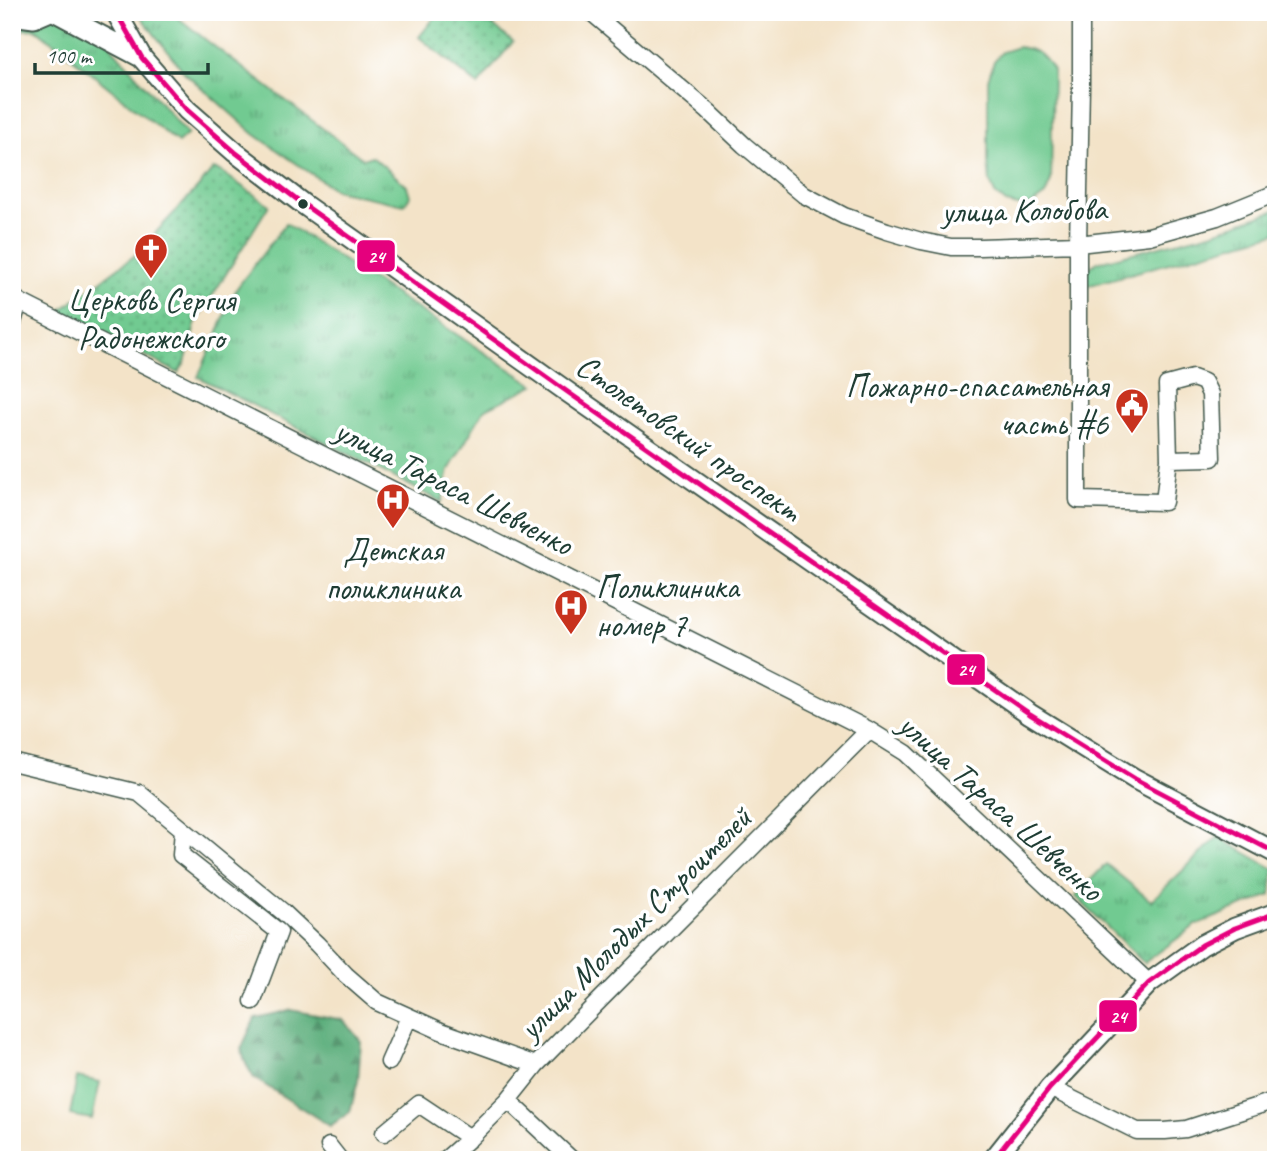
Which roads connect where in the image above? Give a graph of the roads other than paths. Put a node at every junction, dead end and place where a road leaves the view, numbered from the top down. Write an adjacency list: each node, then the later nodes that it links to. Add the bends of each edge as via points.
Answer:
1 (48, 12): 6 (main road, via 34,18)
2 (56, 12): 7 (main road)
3 (116, 12): 7 (main road, Столетовский проспект)
4 (591, 12): 9 (street, улица Колобова, via 804,195 844,216 951,247)
5 (1081, 12): 9 (street)
6 (12, 15)
7 (142, 58): 16 (main road, Столетовский проспект, via 187,110 234,152 580,401 1030,714)
8 (1276, 193): 9 (street, улица Колобова, via 1217,217 1149,236)
9 (1078, 244): 12 (street, via 1078,500 1164,502)
10 (15, 300): 11 (street); 13 (street, улица Тараса Шевченко)
11 (12, 326)
12 (1169, 459): 12 (street, via 1167,384 1193,378 1204,382 1210,394 1212,458)
13 (870, 730): 18 (street, улица Тараса Шевченко, via 906,753); 22 (street, улица Молодых Строителей)
14 (12, 762): 15 (street, via 139,793)
15 (183, 830): 19 (street, via 181,855 279,932); 20 (street, via 283,912 377,1002)
16 (1274, 856)
17 (1274, 911): 18 (main road, via 1202,945)
18 (1149, 983): 23 (main road)
19 (253, 1001)
20 (409, 1017): 21 (street); 22 (street)
21 (388, 1062)
22 (536, 1065): 24 (street, улица Молодых Строителей)
23 (1050, 1088): 25 (street, via 1137,1131 1186,1129); 32 (main road)
24 (508, 1100): 27 (street, улица Молодых Строителей); 31 (street)
25 (1276, 1100)
26 (384, 1133): 27 (street, via 419,1104)
27 (470, 1138): 30 (street, улица Молодых Строителей)
28 (329, 1146): 29 (street)
29 (340, 1160)
30 (445, 1160)
31 (572, 1160)
32 (993, 1160)

